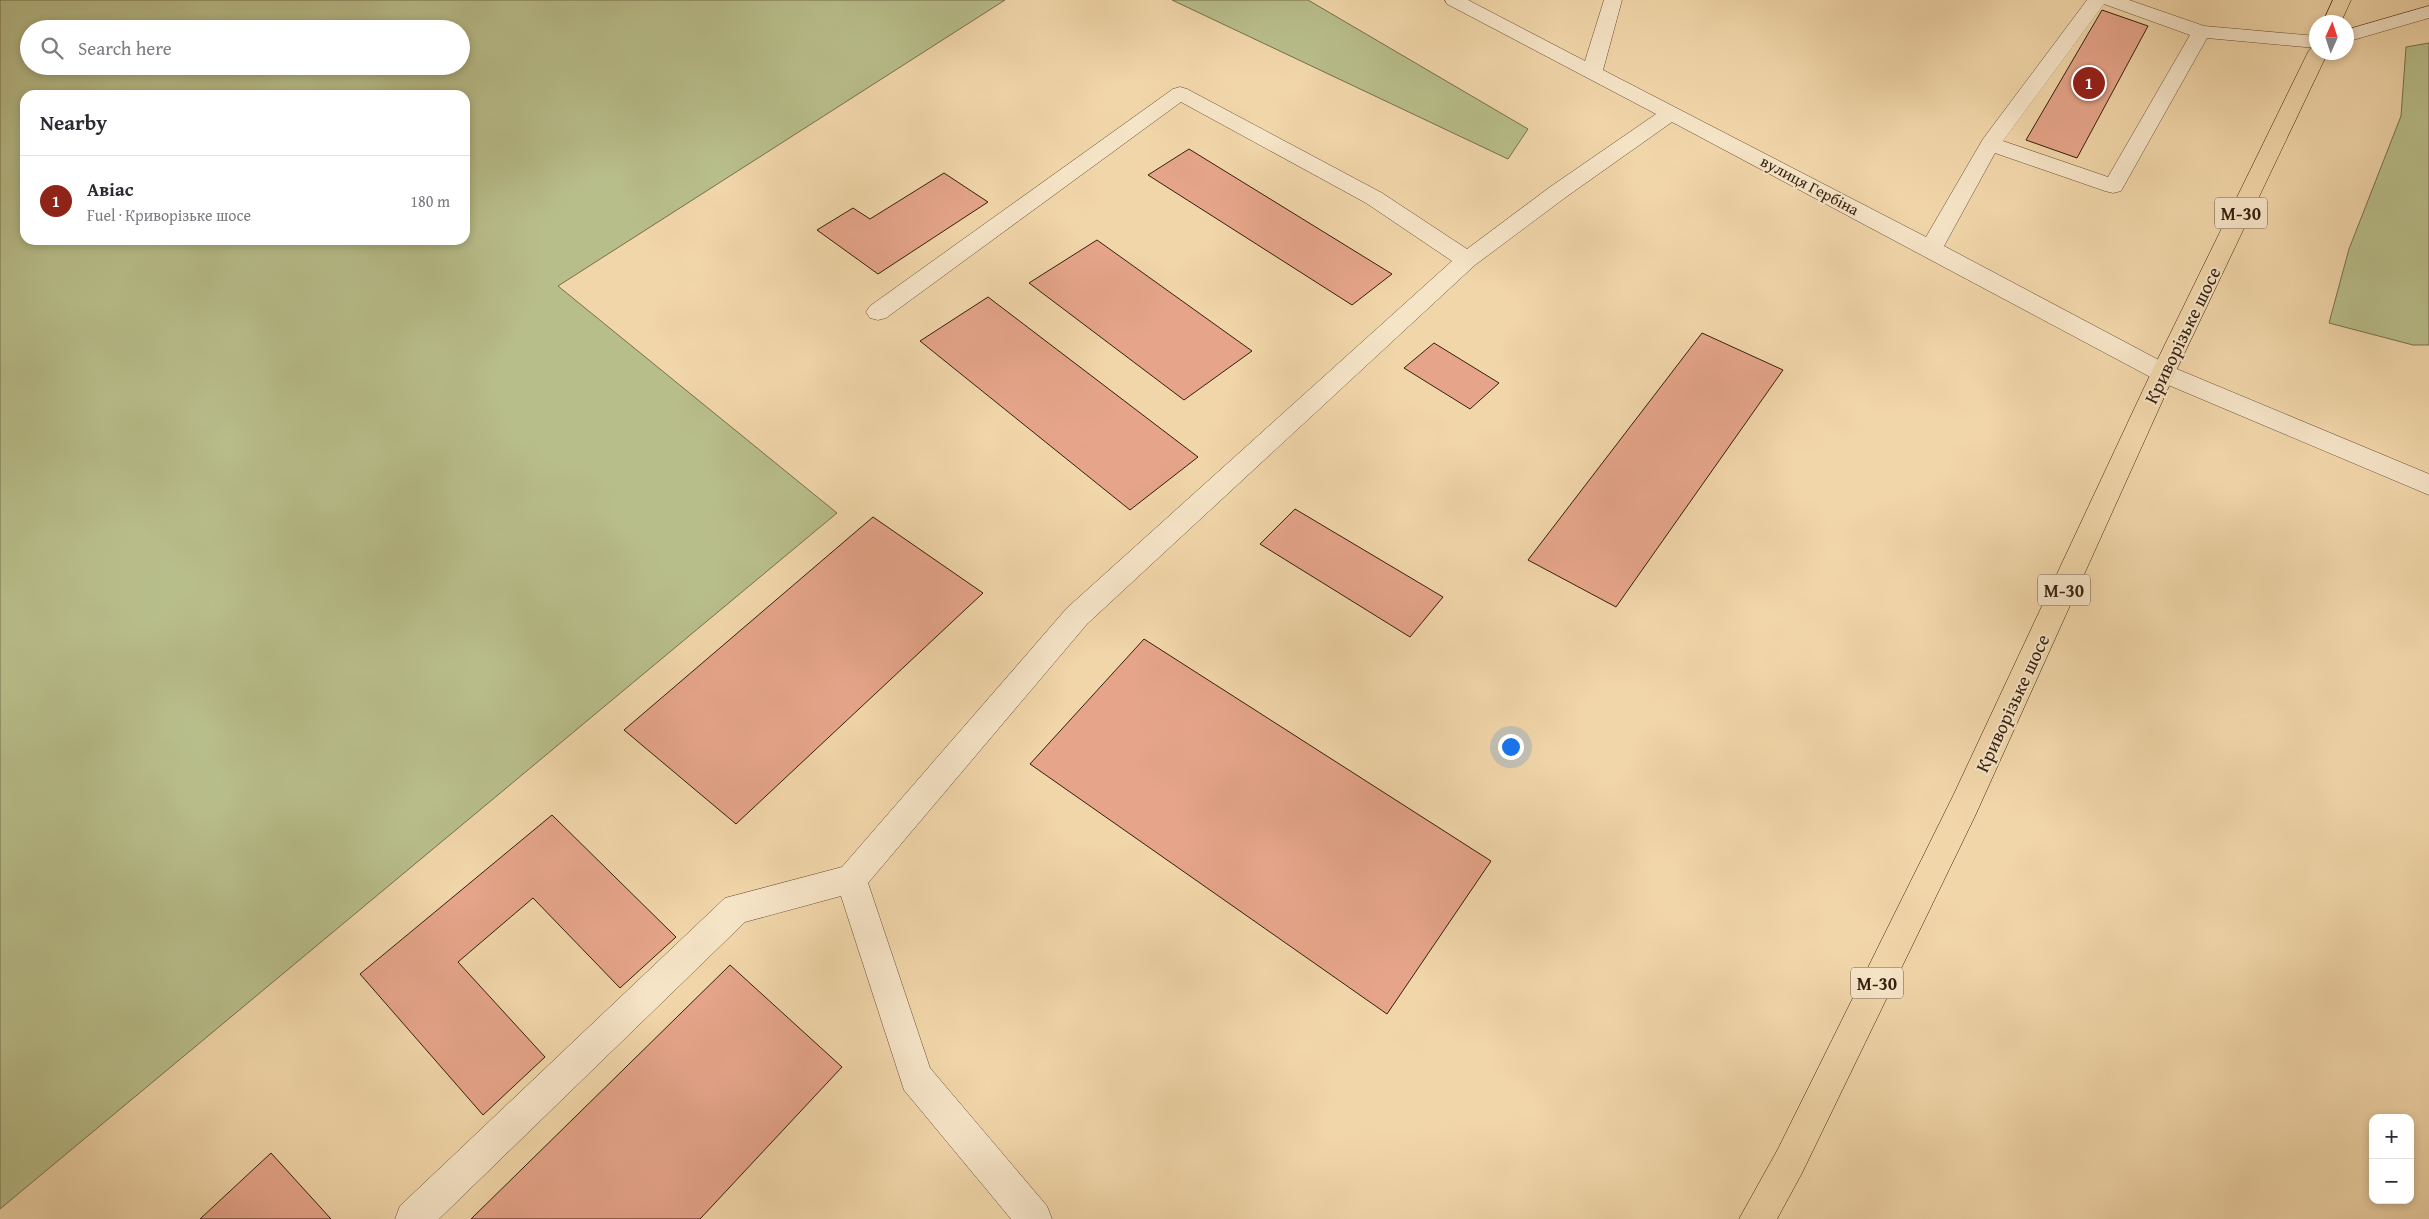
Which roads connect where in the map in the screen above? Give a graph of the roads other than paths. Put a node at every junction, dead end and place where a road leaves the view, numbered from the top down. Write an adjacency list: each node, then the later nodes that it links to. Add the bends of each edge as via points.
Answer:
1 (1454, 0): 12 (street, вулиця Гербіна)
2 (1613, 0): 12 (street)
3 (2097, 0): 14 (street)
4 (2111, 0): 8 (street)
5 (2342, 0): 7 (highway)
6 (2429, 12): 9 (street)
7 (2335, 15)
8 (2201, 32): 10 (street); 14 (street, via 2114,186)
9 (2354, 34)
10 (2309, 41)
11 (2314, 60): 18 (highway, Криворізьке шосе / М-30)
12 (1592, 72): 13 (street, вулиця Гербіна)
13 (1671, 113): 15 (street, вулиця Гербіна); 16 (street)
14 (1990, 144): 15 (street)
15 (1931, 249): 18 (street, вулиця Гербіна)
16 (1467, 260): 17 (street, via 1374,198 1180,93); 20 (street, via 1077,616)
17 (878, 312)
18 (2163, 374): 19 (street, вулиця Гербіна); 21 (highway, Криворізьке шосе / М-30, via 1964,806)
19 (2429, 485)
20 (852, 879): 22 (street, via 736,909); 23 (street, via 916,1078)
21 (1790, 1161): 24 (highway, Криворізьке шосе / М-30); 25 (highway, Криворізьке шосе / М-30)
22 (413, 1219)
23 (1034, 1219)
24 (1757, 1219)
25 (1766, 1219)

